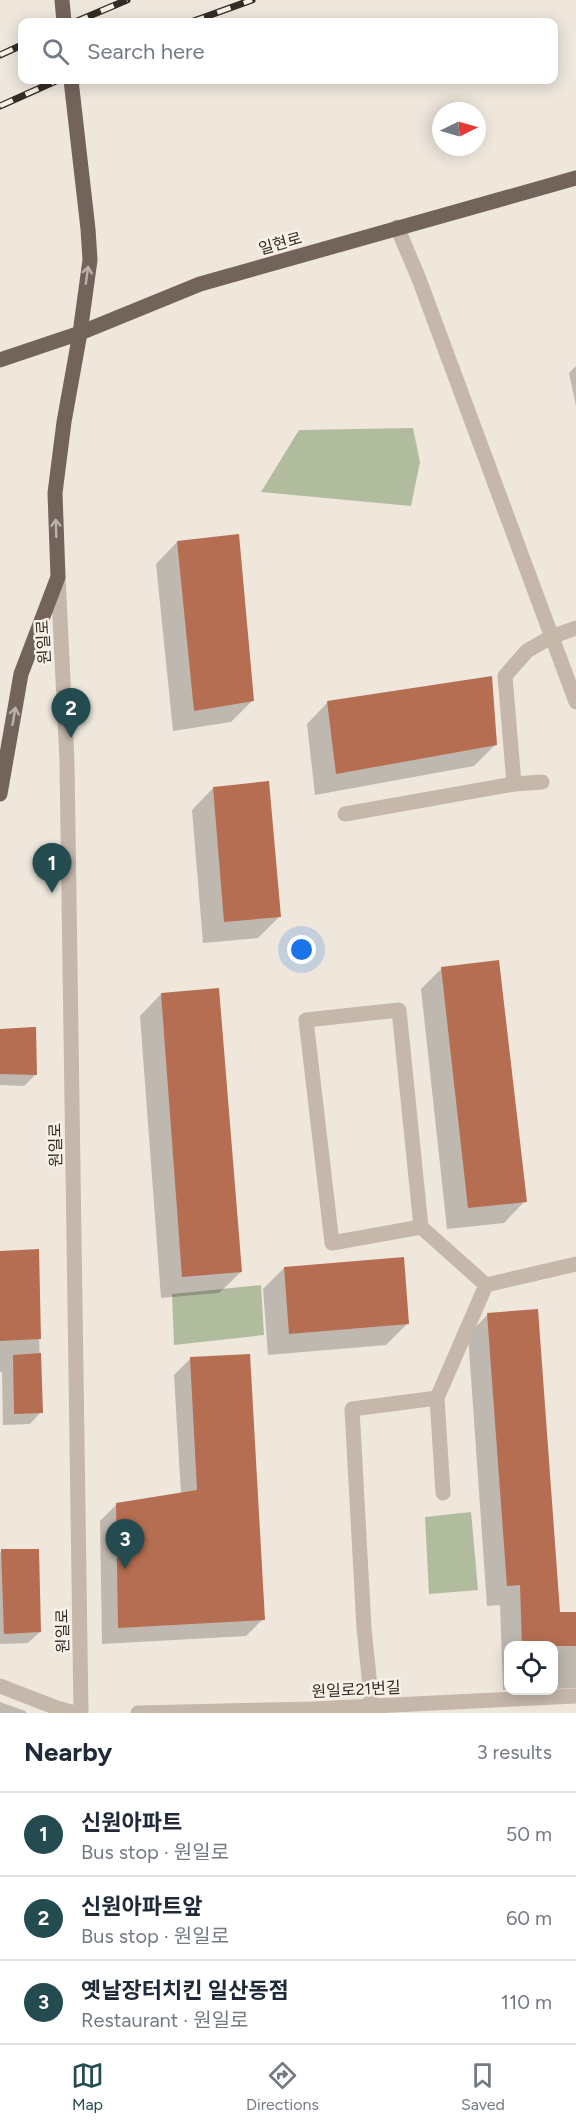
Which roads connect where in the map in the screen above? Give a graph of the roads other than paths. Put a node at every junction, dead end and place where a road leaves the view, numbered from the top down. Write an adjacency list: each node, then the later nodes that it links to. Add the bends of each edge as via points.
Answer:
1 (62, 0): 2 (main road)
2 (64, 18)
3 (71, 84): 6 (main road, one-way to 3, via 90,260)
4 (576, 178): 5 (main road, 일현로)
5 (397, 227): 6 (main road, 일현로, via 200,284); 10 (street)
6 (80, 333): 7 (main road, 일현로); 8 (main road, one-way to 6, via 55,493)
7 (0, 360)
8 (58, 577): 14 (main road, one-way to 8, via 21,674); 25 (street, 원일로, via 67,774)
9 (576, 628): 10 (street)
10 (551, 637): 11 (street); 13 (street, via 527,651 506,676)
11 (576, 702)
12 (543, 782): 13 (street)
13 (514, 784): 15 (street)
14 (0, 794)
15 (345, 814)
16 (421, 1227): 16 (street, via 399,1010 306,1020 332,1243); 18 (street)
17 (576, 1264): 18 (street)
18 (486, 1285): 19 (street)
19 (438, 1398): 20 (street); 23 (street, via 352,1409)
20 (443, 1493)
21 (0, 1686): 24 (street)
22 (576, 1696): 23 (street, 원일로21번길)
23 (372, 1706): 26 (street, 원일로21번길)
24 (75, 1713)
25 (81, 1713)
26 (138, 1713)

